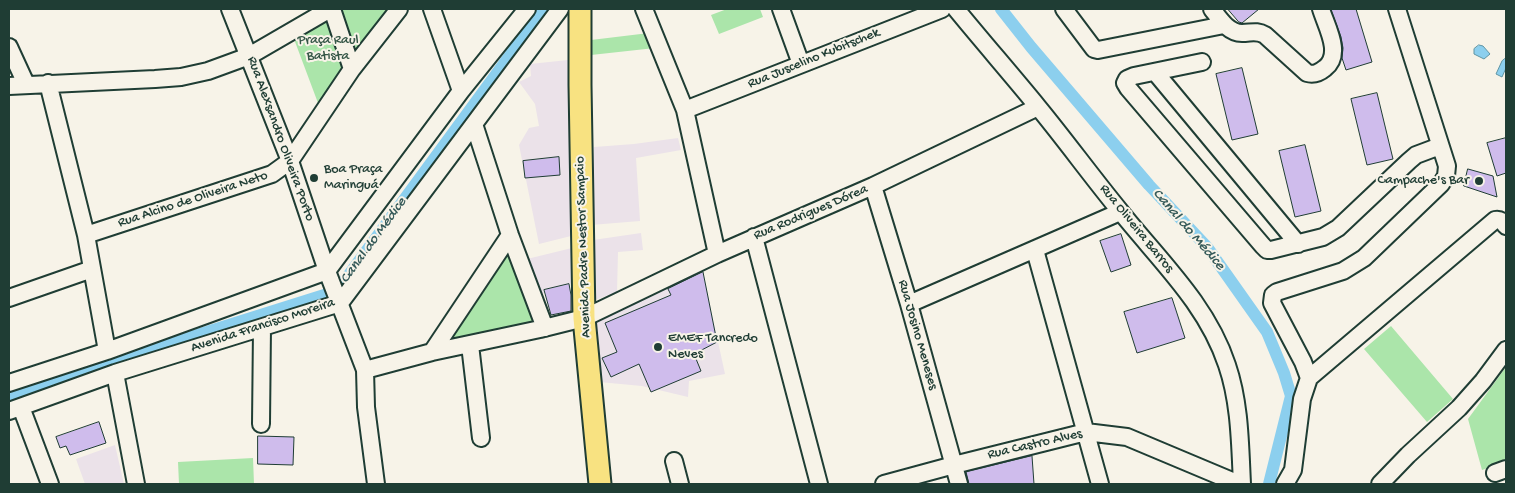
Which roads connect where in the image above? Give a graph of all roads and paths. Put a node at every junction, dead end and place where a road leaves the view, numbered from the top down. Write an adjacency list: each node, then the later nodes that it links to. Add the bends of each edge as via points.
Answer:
1 (230, 9): 18 (street, Rua Alexsandro Oliveira Porto)
2 (331, 9): 18 (street); 21 (street)
3 (399, 9): 21 (street, Rua Alcino de Oliveira Neto)
4 (432, 9): 26 (street)
5 (527, 9): 26 (street)
6 (560, 9): 29 (street, Avenida Francisco Moreira)
7 (580, 9): 46 (main road, Avenida Padre Nestor Sampaio)
8 (644, 9): 28 (street)
9 (781, 9): 20 (street)
10 (942, 9): 20 (street, Rua Juscelino Kubitschek)
11 (956, 9): 27 (street, Rua Oliveira Barros)
12 (1064, 9): 16 (street, via 1098,50)
13 (1212, 9): 16 (street)
14 (1321, 9): 16 (street, via 1333,55 1328,66 1319,73 1307,72 1260,31 1242,33)
15 (1397, 9): 30 (street)
16 (1224, 25)
17 (9, 47): 24 (street)
18 (249, 56): 23 (street, via 181,77); 31 (street, Rua Alexsandro Oliveira Porto)
19 (1202, 62): 22 (street)
20 (801, 64): 28 (street, Rua Juscelino Kubitschek)
21 (352, 69): 31 (street, Rua Alcino de Oliveira Neto)
22 (1155, 72): 38 (street); 38 (street, via 1134,76 1125,83 1262,246 1272,250)
23 (48, 83): 24 (street); 36 (street)
24 (26, 84): 25 (street)
25 (9, 86)
26 (461, 91): 42 (street)
27 (1038, 107): 32 (street, Rua Rodrigues Dórea); 33 (street, Rua Oliveira Barros)
28 (685, 110): 40 (street)
29 (474, 124): 35 (street); 44 (street, Avenida Francisco Moreira)
30 (1440, 146): 38 (street, via 1409,161 1338,228 1323,237); 56 (street, via 1447,166 1441,184 1364,258 1343,271 1273,295 1272,303)
31 (290, 161): 36 (street, Rua Alcino de Oliveira Neto, via 272,174); 42 (street, Rua Alexsandro Oliveira Porto)
32 (873, 186): 37 (street, Rua Rodrigues Dórea); 45 (street, Rua Josino Meneses)
33 (1120, 212): 39 (street); 72 (street, Rua Oliveira Barros, via 1193,298 1215,336 1233,384 1238,416)
34 (1504, 224): 56 (street, via 1495,220)
35 (510, 235): 48 (street); 52 (street)
36 (86, 236): 41 (street)
37 (754, 237): 40 (street, Rua Rodrigues Dórea); 68 (street)
38 (1298, 244)
39 (1035, 250): 45 (street); 59 (street)
40 (717, 254): 46 (street, Rua Rodrigues Dórea)
41 (92, 269): 43 (street); 51 (street)
42 (328, 272): 44 (street, Rua Alexsandro Oliveira Porto); 51 (street, Avenida Francisco Moreira)
43 (9, 298)
44 (339, 302): 47 (street, Avenida Francisco Moreira); 53 (street, Rua Alexsandro Oliveira Porto)
45 (909, 304): 62 (street, Rua Josino Meneses)
46 (584, 318): 48 (street, Rua Rodrigues Dórea); 66 (main road, Avenida Padre Nestor Sampaio)
47 (262, 328): 54 (street, Avenida Francisco Moreira); 58 (street)
48 (546, 328): 49 (street, Rua Rodrigues Dórea)
49 (470, 344): 52 (street, Rua Rodrigues Dórea); 60 (street)
50 (1506, 350): 74 (street, via 1459,408)
51 (107, 351): 55 (street, Avenida Francisco Moreira)
52 (432, 352): 53 (street, Rua Rodrigues Dórea)
53 (365, 370): 65 (street, Rua Alexsandro Oliveira Porto, via 366,407)
54 (116, 372): 57 (street, Avenida Francisco Moreira); 64 (street)
55 (10, 378)
56 (1309, 378): 73 (street, via 1302,399 1293,470)
57 (15, 409): 63 (street)
58 (261, 424)
59 (1086, 432): 62 (street, Rua Castro Alves); 71 (street); 72 (street, Rua Castro Alves, via 1127,437)
60 (482, 438)
61 (674, 461): 67 (street)
62 (954, 465): 69 (street, Rua Castro Alves); 70 (street, Rua Josino Meneses)
63 (50, 484)
64 (136, 484)
65 (376, 484)
66 (600, 484)
67 (680, 484)
68 (819, 484)
69 (884, 484)
70 (959, 484)
71 (1100, 484)
72 (1240, 484)
73 (1285, 484)
74 (1380, 484)

